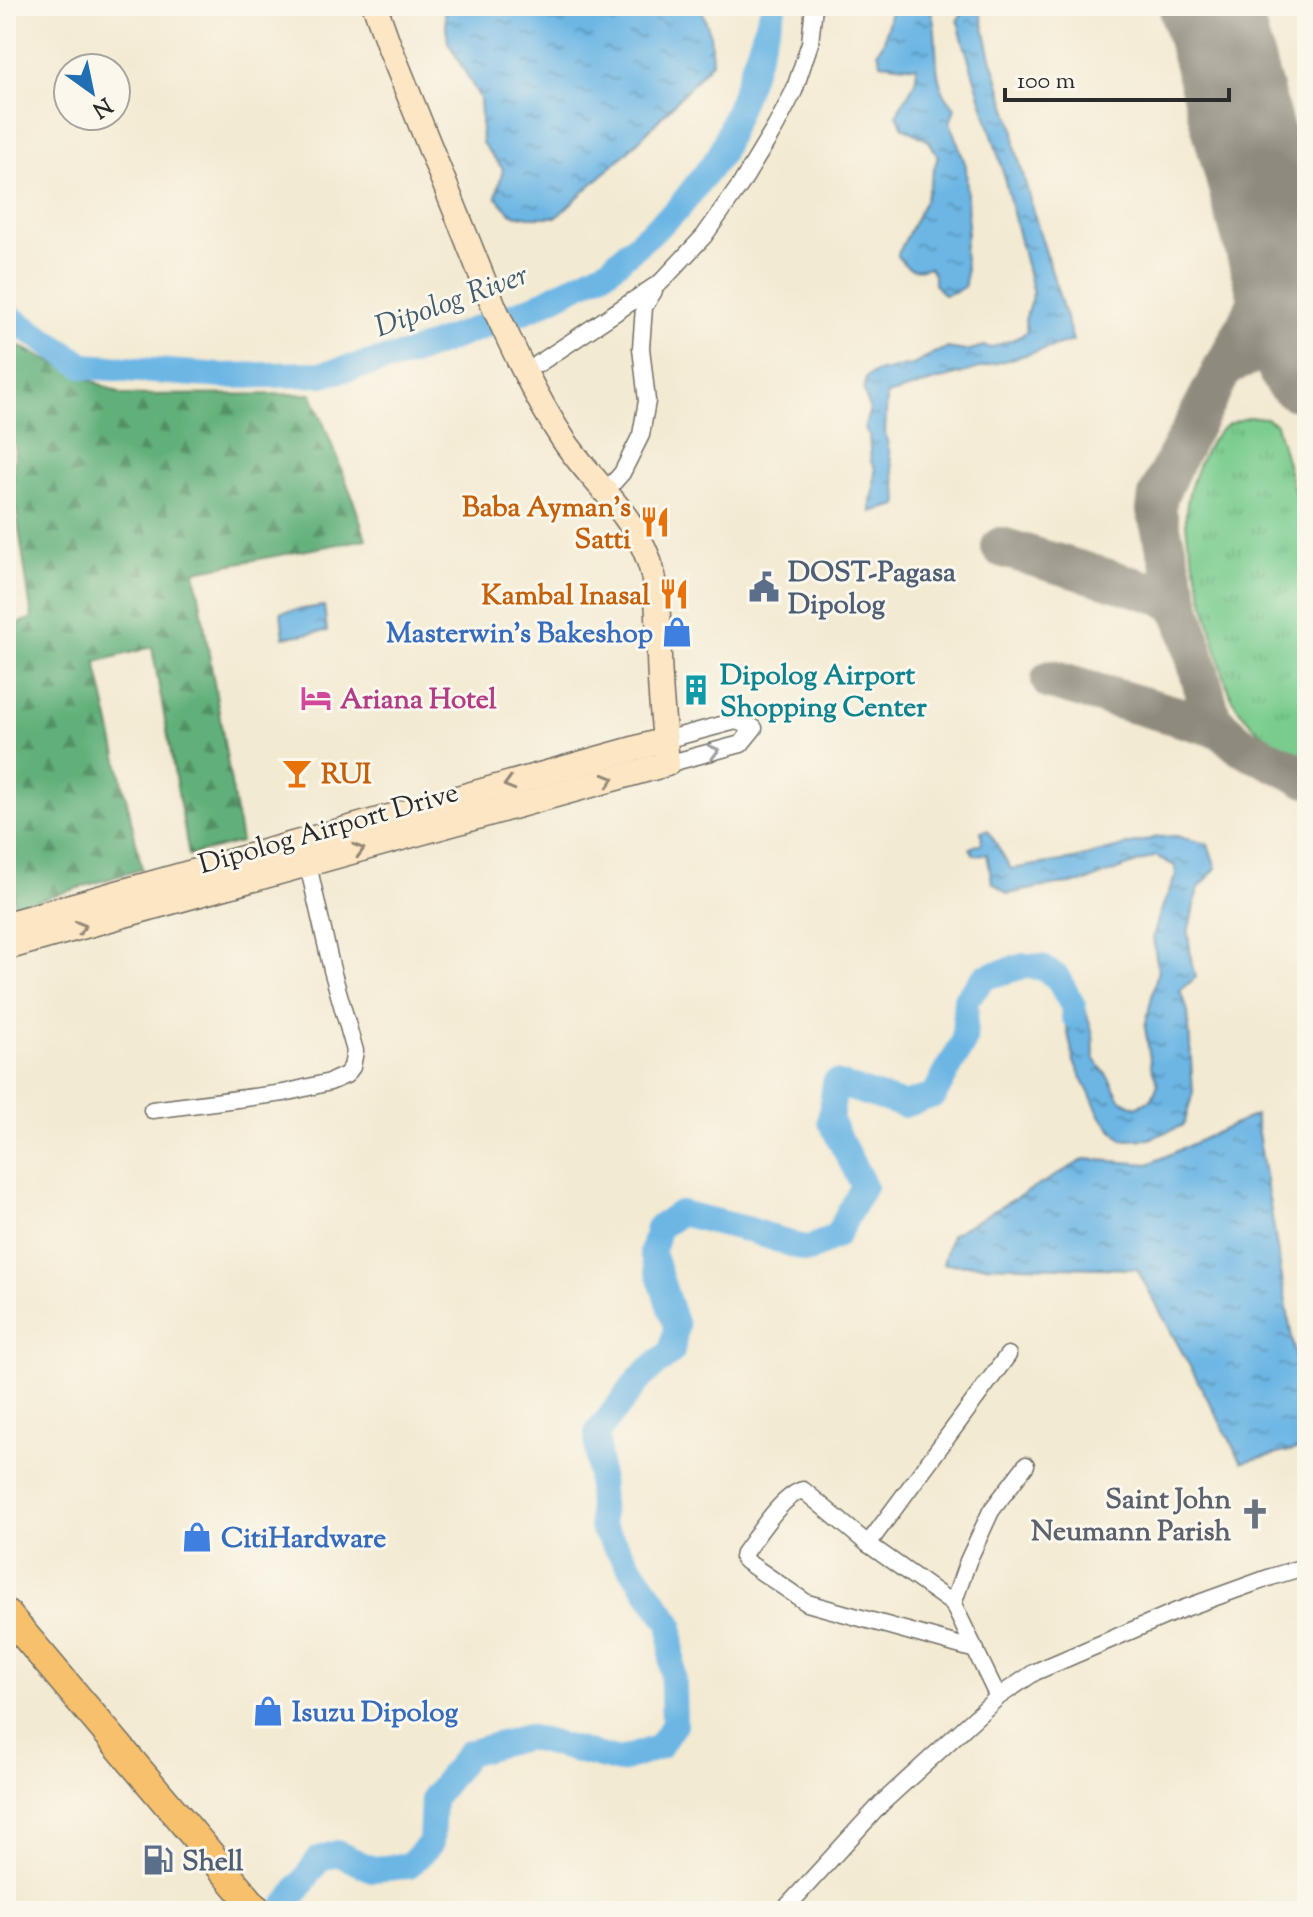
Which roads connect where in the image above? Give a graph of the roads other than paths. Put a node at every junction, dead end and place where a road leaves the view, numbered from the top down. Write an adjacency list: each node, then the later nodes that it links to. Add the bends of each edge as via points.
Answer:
1 (375, 6): 5 (main road, via 511,343 562,438)
2 (814, 6): 3 (street, via 810,43 776,126 704,236)
3 (661, 282): 4 (street); 5 (street, via 644,307 641,348 647,401 641,435 622,473)
4 (538, 364)
5 (606, 491): 6 (main road, Dipolog Airport Drive, via 628,518 654,581 666,752)
6 (305, 853): 7 (main road, Dipolog Airport Drive); 8 (main road, Dipolog Airport Drive, one-way to 6); 9 (street, via 355,1051 352,1067 330,1082 284,1093)
7 (6, 924)
8 (6, 948)
9 (152, 1110)
10 (1008, 1355): 12 (street)
11 (1026, 1465): 14 (street, via 991,1511)
12 (868, 1544): 14 (street); 16 (street, via 803,1490 772,1516 743,1558 807,1603)
13 (1307, 1566): 17 (street, via 1177,1611 1035,1672)
14 (953, 1604): 16 (street)
15 (6, 1613): 18 (highway)
16 (976, 1650): 17 (street)
17 (998, 1697): 19 (street, via 882,1803)
18 (258, 1911)
19 (783, 1911)

